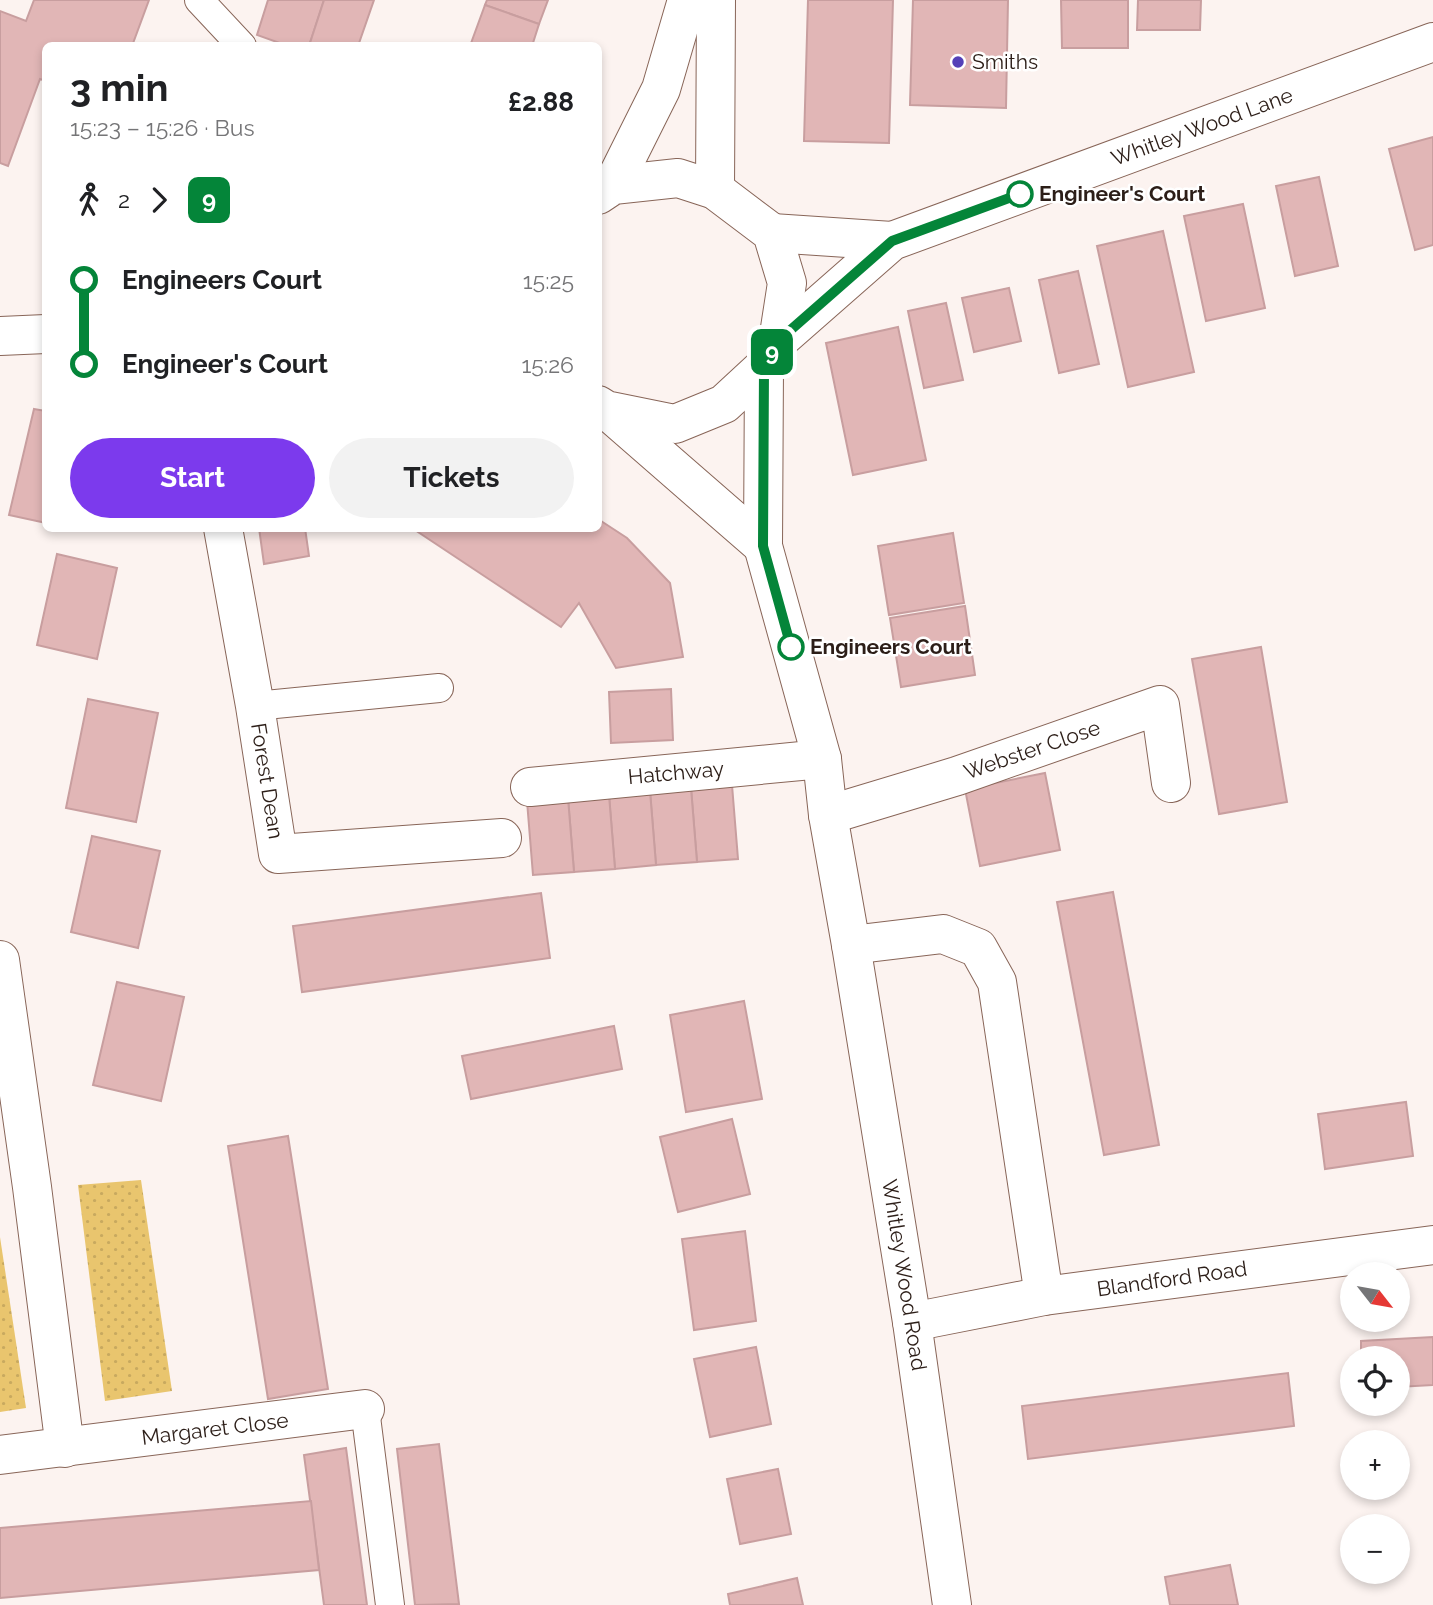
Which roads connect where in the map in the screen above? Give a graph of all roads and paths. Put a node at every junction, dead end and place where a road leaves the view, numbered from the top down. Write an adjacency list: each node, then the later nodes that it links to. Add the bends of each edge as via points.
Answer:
1 (199, 0): 4 (lane)
2 (687, 0): 6 (street, via 661,89)
3 (716, 0): 7 (street)
4 (238, 42)
5 (1433, 42): 9 (street, Whitley Wood Lane)
6 (606, 190): 7 (street, via 678,178)
7 (715, 190): 8 (street)
8 (772, 233): 9 (street, Whitley Wood Lane); 12 (street, Whitley Wood Road, via 787,283)
9 (892, 241): 12 (street, Whitley Wood Lane)
10 (42, 334): 11 (street)
11 (0, 337)
12 (771, 354): 13 (street, Whitley Wood Lane, via 724,404 675,424); 15 (street, Whitley Wood Road)
13 (602, 407): 15 (street)
14 (224, 532): 17 (street, Forest Dean)
15 (763, 546): 18 (street, Whitley Wood Road)
16 (439, 688): 17 (lane)
17 (255, 706): 22 (street, Forest Dean, via 278,854)
18 (822, 759): 20 (street, Hatchway); 21 (street, Whitley Wood Road)
19 (1171, 783): 21 (street, Webster Close, via 1160,705 957,776)
20 (530, 787)
21 (828, 815): 23 (street, Whitley Wood Road)
22 (502, 838)
23 (851, 945): 27 (street, via 943,934 978,948 997,982); 28 (street, Whitley Wood Road)
24 (0, 960): 25 (street)
25 (16, 1189): 30 (street)
26 (1433, 1245): 27 (street, Blandford Road)
27 (1044, 1296): 28 (street, Blandford Road)
28 (912, 1322): 33 (street, Whitley Wood Road)
29 (365, 1409): 30 (street, Margaret Close); 32 (lane)
30 (65, 1448): 31 (street, Margaret Close)
31 (0, 1455)
32 (390, 1605)
33 (952, 1605)

